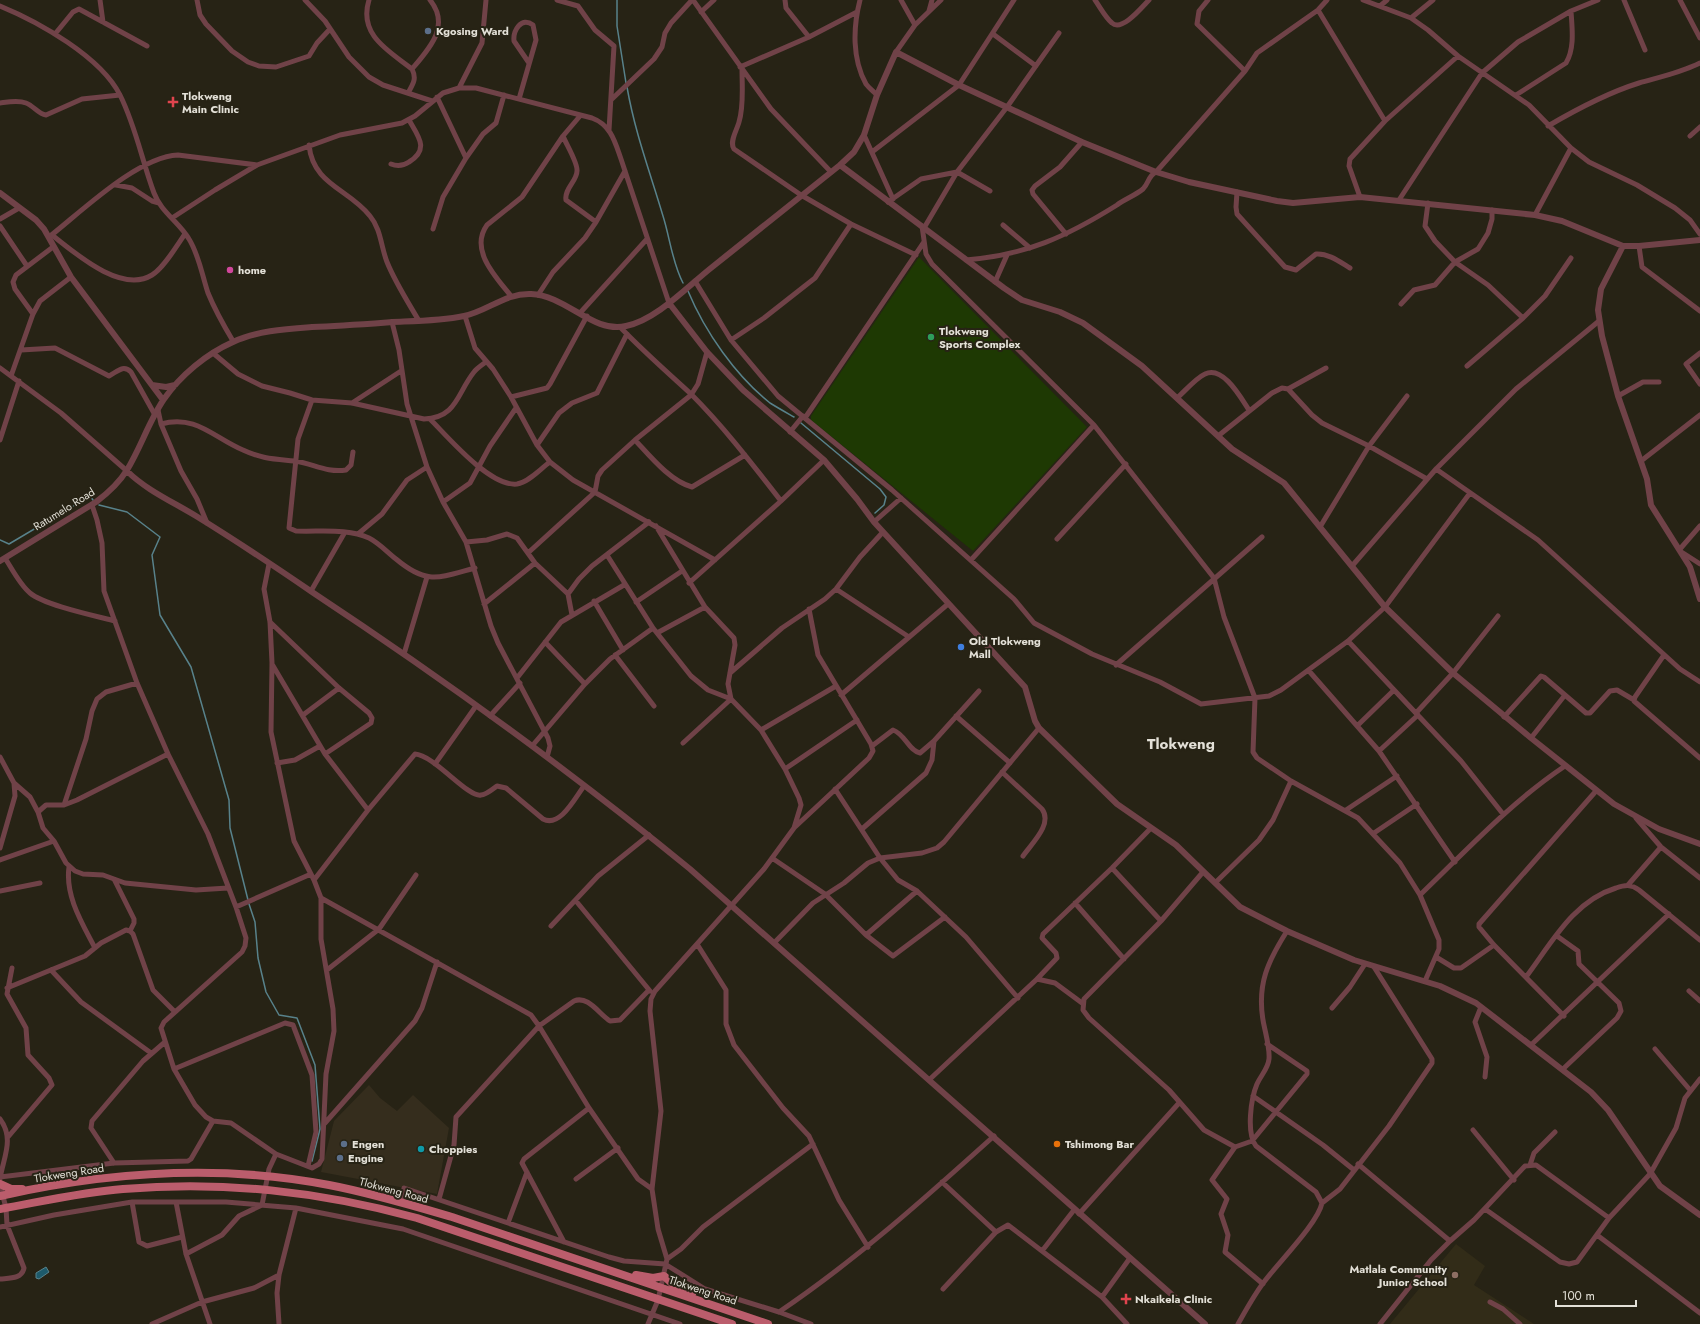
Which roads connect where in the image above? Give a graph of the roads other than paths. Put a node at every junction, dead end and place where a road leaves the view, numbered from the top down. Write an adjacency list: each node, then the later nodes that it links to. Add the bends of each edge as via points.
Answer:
1 (100, 0): 34 (street)
2 (197, 0): 36 (street, via 200,15 211,30 232,51 259,66 276,67 309,56)
3 (305, 0): 36 (street)
4 (369, 0): 50 (street, via 366,17 369,28 381,45)
5 (430, 0): 50 (street, via 439,20 438,31 428,50)
6 (486, 0): 54 (street, via 482,43)
7 (557, 0): 62 (street, via 578,6 595,30 614,46)
8 (693, 0): 30 (street); 62 (street, via 671,23 665,33 662,47 654,59)
9 (714, 0): 30 (street)
10 (785, 0): 40 (street, via 786,8)
11 (860, 0): 31 (street)
12 (901, 0): 35 (street)
13 (932, 0): 32 (street)
14 (941, 0): 32 (street)
15 (1014, 0): 39 (street)
16 (1095, 0): 17 (street, via 1112,23 1118,25 1124,24)
17 (1150, 0)
18 (1208, 0): 51 (street, via 1199,11 1197,24)
19 (1327, 0): 28 (street)
20 (1363, 0): 27 (street)
21 (1387, 0): 27 (street)
22 (1433, 0): 33 (street)
23 (1598, 0): 29 (street)
24 (1624, 0): 43 (street)
25 (1680, 0): 41 (street)
26 (0, 6): 38 (street)
27 (1380, 6): 33 (street)
28 (1318, 10): 51 (street, via 1257,53); 67 (street)
29 (1572, 11): 52 (street, via 1518,42); 59 (street, via 1572,45 1566,64)
30 (701, 12): 49 (street)
31 (857, 12): 40 (street); 58 (street, via 854,33 856,51 866,84)
32 (928, 12): 35 (street)
33 (1411, 18): 45 (street)
34 (103, 22): 38 (street, via 77,9); 42 (street)
35 (915, 25): 44 (street)
36 (330, 29): 55 (street, via 349,57 369,77 383,85)
37 (1059, 33): 48 (street)
38 (56, 34): 56 (street, via 103,72)
39 (993, 34): 48 (street); 53 (street)
40 (809, 37): 49 (street)
41 (1700, 38)
42 (148, 46)
43 (1645, 50)
44 (896, 52): 53 (street); 58 (street)
45 (1458, 56): 52 (street); 67 (street)
46 (530, 63): 46 (street, via 537,35 533,25 525,21 515,30 514,41); 61 (street)
47 (1700, 63): 68 (street, via 1596,100)
48 (1036, 66): 64 (street)
49 (741, 68): 84 (street, via 771,109); 90 (street, via 740,120 732,146)
50 (412, 69): 55 (street, via 415,79)
51 (1245, 71): 86 (street)
52 (1482, 73): 59 (street); 94 (street)
53 (959, 85): 64 (street); 77 (street)
54 (459, 88): 57 (street, via 476,88); 60 (street)
55 (408, 93): 60 (street)
56 (120, 95): 63 (street, via 82,99 46,114 21,101); 79 (street)
57 (504, 95): 61 (street); 78 (street, via 496,122 483,134)
58 (877, 95): 71 (street)
59 (1516, 95): 68 (street)
60 (434, 99): 66 (street); 78 (street)
61 (519, 99): 65 (street)
62 (612, 99): 70 (street)
63 (0, 103)
64 (1007, 107): 74 (street); 85 (street)
65 (580, 116): 70 (street, via 598,120); 72 (street)
66 (409, 120): 75 (street, via 340,135); 80 (street, via 421,142 420,151 405,165)
67 (1385, 121): 92 (street, via 1349,162)
68 (1548, 126): 76 (street)
69 (1700, 127): 73 (street)
70 (609, 130): 83 (street)
71 (864, 135): 77 (street); 82 (street, via 854,152)
72 (563, 136): 102 (street, via 578,169 566,193 566,200); 130 (street, via 522,197 484,230 482,242 486,262)
73 (1690, 136)
74 (1082, 142): 86 (street); 110 (street, via 1060,167 1032,190)
75 (309, 145): 81 (street); 139 (street, via 312,161 322,177 371,217 378,230 388,263)
76 (1571, 148): 99 (street); 108 (street, via 1589,162 1675,208)
77 (872, 152): 93 (street)
78 (466, 158): 107 (street, via 443,197)
79 (146, 164): 81 (street, via 178,154); 87 (street); 95 (street)
80 (392, 164)
81 (257, 165): 100 (street)
82 (840, 165): 84 (street); 93 (street)
83 (625, 171): 102 (street); 112 (street)
84 (832, 172): 90 (street)
85 (957, 172): 88 (street); 93 (street, via 921,179); 106 (street)
86 (1156, 172): 91 (street); 110 (street, via 1143,189)
87 (116, 185): 95 (street, via 132,188); 111 (street)
88 (990, 191)
89 (0, 193): 97 (street)
90 (801, 195): 103 (street); 127 (street)
91 (1237, 197): 92 (street, via 1293,203); 125 (street, via 1237,214 1285,267 1296,270 1316,254 1320,254)
92 (1360, 197): 94 (street)
93 (890, 200): 106 (street)
94 (1398, 200): 96 (street)
95 (159, 203): 100 (street)
96 (1428, 203): 98 (street); 123 (street, via 1425,226)
97 (19, 208): 101 (street); 111 (street, via 36,220)
98 (1492, 210): 99 (street); 123 (street, via 1492,219 1484,241 1478,249)
99 (1535, 215): 115 (street, via 1562,221)
100 (172, 218): 109 (street)
101 (0, 219)
102 (596, 222): 129 (street, via 585,238 553,272)
103 (850, 224): 119 (street); 144 (street, via 815,278)
104 (1003, 225): 118 (street)
105 (0, 226): 124 (street)
106 (923, 227): 114 (street); 122 (street)
107 (433, 229)
108 (1700, 232)
109 (185, 234): 111 (street, via 153,274 134,279 122,278 103,270); 145 (street, via 196,252 208,293)
110 (1066, 234): 118 (street)
111 (50, 236): 117 (street)
112 (646, 239): 131 (street); 134 (street)
113 (1700, 240): 116 (street)
114 (924, 242): 119 (street); 178 (street, via 926,254 932,264)
115 (1623, 246): 116 (street); 140 (street, via 1601,289)
116 (1639, 246): 133 (street, via 1642,266)
117 (53, 247): 124 (street); 126 (street)
118 (1030, 248): 120 (street)
119 (916, 255): 174 (street)
120 (1007, 255): 122 (street); 128 (street)
121 (1571, 258): 138 (street, via 1545,296)
122 (966, 260): 128 (street)
123 (1455, 262): 132 (street, via 1435,286 1414,290); 138 (street, via 1488,286)
124 (26, 266): 135 (street, via 16,275 13,286)
125 (1350, 268)
126 (70, 277): 135 (street, via 40,301); 159 (street)
127 (695, 281): 131 (street); 144 (street)
128 (995, 282): 166 (street, via 1022,300 1060,312 1083,323 1142,366)
129 (538, 295): 130 (street); 134 (street, via 557,300)
130 (511, 296): 136 (street, Ratumelo Road)
131 (669, 303): 142 (street, via 637,322); 147 (street)
132 (1401, 304)
133 (1700, 311)
134 (580, 313): 137 (street)
135 (33, 314): 146 (street)
136 (465, 316): 139 (street, Ratumelo Road); 150 (street, via 475,348)
137 (587, 316): 142 (street, via 600,324); 165 (street, via 547,388)
138 (1523, 318): 151 (street)
139 (419, 321): 141 (street, Ratumelo Road)
140 (1599, 321): 164 (street); 194 (street, via 1524,381)
141 (392, 322): 145 (street, Ratumelo Road, via 295,328); 154 (street)
142 (620, 327): 143 (street)
143 (627, 334): 162 (street); 183 (street, via 597,393 572,403 559,413)
144 (731, 340): 174 (street, via 778,396)
145 (233, 341): 148 (street, Ratumelo Road)
146 (21, 350): 155 (street); 172 (street, via 55,348 109,376 121,368 127,369)
147 (707, 352): 162 (street, via 698,384); 179 (street, via 743,390)
148 (213, 353): 160 (street, Ratumelo Road); 168 (street, via 238,374 262,386)
149 (1700, 353): 158 (street, via 1686,364)
150 (486, 362): 165 (street); 176 (street, via 473,373 452,408)
151 (1467, 366)
152 (0, 368): 155 (street)
153 (1326, 368): 161 (street)
154 (401, 371): 169 (street); 173 (street, via 407,404)
155 (11, 376): 156 (street)
156 (19, 381): 181 (street); 195 (street)
157 (1659, 382): 164 (street, via 1643,382)
158 (1700, 384)
159 (152, 385): 160 (street); 167 (street)
160 (175, 385): 167 (street, Ratumelo Road)
161 (1288, 389): 171 (street, via 1278,389); 184 (street, via 1322,423)
162 (692, 395): 182 (street); 186 (street)
163 (1407, 396): 184 (street)
164 (1618, 396): 189 (street)
165 (511, 397): 170 (street)
166 (1177, 398): 171 (street, via 1205,374 1216,373 1227,379); 180 (street)
167 (163, 400): 172 (street, Ratumelo Road)
168 (312, 400): 169 (street); 188 (street, via 298,439)
169 (352, 403): 173 (street)
170 (516, 408): 183 (street); 192 (street)
171 (1249, 410): 180 (street)
172 (156, 412): 177 (street); 195 (street, Ratumelo Road)
173 (412, 416): 176 (street); 193 (street)
174 (804, 417): 179 (street); 199 (street)
175 (1699, 418): 189 (street)
176 (430, 419): 192 (street)
177 (161, 424): 188 (street, via 186,421 243,450 278,461); 205 (street)
178 (1094, 425): 191 (street); 220 (street)
179 (790, 432): 187 (street)
180 (1218, 436): 208 (street, via 1236,452 1284,483)
181 (0, 440)
182 (635, 440): 186 (street, via 664,468 692,487); 197 (street, via 598,476)
183 (537, 445): 190 (street)
184 (1369, 446): 196 (street); 208 (street)
185 (353, 452): 188 (street, via 351,465 346,470 319,468)
186 (745, 455): 200 (street)
187 (824, 460): 200 (street); 204 (street)
188 (296, 461): 209 (street, via 289,528 296,531)
189 (1641, 461): 215 (street, via 1651,506)
190 (550, 462): 192 (street, via 525,482 517,484 508,484); 197 (street)
191 (1126, 464): 213 (street); 228 (street)
192 (478, 466): 201 (street, via 470,483)
193 (427, 467): 201 (street); 211 (street, via 407,480 382,514)
194 (1436, 469): 196 (street); 198 (street)
195 (127, 471): 202 (street, Ratumelo Road, via 108,493); 205 (street, via 139,482)
196 (1427, 479): 224 (street)
197 (594, 492): 203 (street); 216 (street)
198 (1470, 493): 239 (street); 254 (street, via 1538,540)
199 (900, 498): 204 (street); 220 (street)
200 (781, 501): 219 (street)
201 (443, 502): 214 (street)
202 (92, 505): 218 (street, Ratumelo Road); 244 (street, via 102,543 104,591)
203 (649, 522): 206 (street); 217 (street)
204 (874, 522): 210 (street)
205 (207, 523): 222 (street)
206 (656, 526): 219 (street); 226 (street)
207 (1700, 526): 215 (street)
208 (1320, 527): 224 (street)
209 (345, 532): 211 (street); 232 (street)
210 (883, 532): 231 (street); 238 (street)
211 (358, 534): 227 (street, via 370,539 415,573)
212 (1262, 537): 228 (street)
213 (1057, 539)
214 (466, 542): 216 (street, via 510,535 517,538); 225 (street)
215 (1682, 551): 223 (street); 234 (street)
216 (529, 552): 221 (street)
217 (607, 556): 230 (street); 233 (street, via 578,579)
218 (2, 560): 244 (street, via 34,596)
219 (715, 560): 229 (street)
220 (971, 560): 256 (street, via 1014,599 1034,623)
221 (535, 563): 233 (street); 237 (street)
222 (269, 564): 232 (street); 245 (street, via 264,589)
223 (1700, 564)
224 (1352, 566): 239 (street)
225 (475, 568): 227 (street, via 435,578); 237 (street)
226 (682, 571): 229 (street); 236 (street)
227 (427, 577): 252 (street)
228 (1214, 578): 256 (street); 270 (street, via 1224,617)
229 (689, 583): 240 (street)
230 (624, 584): 235 (street); 236 (street)
231 (836, 589): 241 (street, via 822,602); 248 (street)
232 (311, 591): 252 (street)
233 (568, 594): 242 (street)
234 (1700, 599)
235 (594, 601): 242 (street); 251 (street)
236 (636, 602): 246 (street)
237 (484, 604): 260 (street, via 498,643)
238 (948, 604): 248 (street); 282 (street, via 1025,687)
239 (1385, 607): 249 (street); 259 (street)
240 (705, 608): 247 (street); 258 (street, via 735,640)
241 (809, 609): 258 (street, via 782,628); 264 (street, via 818,655)
242 (572, 614): 250 (street, via 561,622)
243 (1498, 616): 259 (street)
244 (115, 621): 262 (street)
245 (270, 622): 255 (street); 265 (street)
246 (652, 628): 247 (street); 251 (street)
247 (657, 633): 271 (street, via 691,676 703,687)
248 (909, 637): 268 (street)
249 (1348, 641): 257 (street); 266 (street)
250 (545, 642): 260 (street); 263 (street)
251 (623, 650): 253 (street)
252 (404, 654): 273 (street)
253 (615, 655): 263 (street); 274 (street)
254 (1664, 655): 261 (street); 272 (street)
255 (272, 664): 276 (street); 297 (street, via 271,732)
256 (1116, 665): 270 (street, via 1160,682 1201,704)
257 (1309, 671): 270 (street, via 1269,696); 281 (street)
258 (730, 673): 271 (street, via 728,684)
259 (1453, 673): 275 (street); 279 (street)
260 (519, 680): 277 (street); 283 (street)
261 (1700, 682)
262 (137, 683): 292 (street); 310 (street, via 106,692 97,699)
263 (585, 684): 283 (street)
264 (836, 686): 268 (street); 284 (street)
265 (339, 688): 276 (street); 293 (street, via 370,713 372,720)
266 (1394, 690): 275 (street); 281 (street)
267 (979, 691): 278 (street)
268 (842, 694): 280 (street)
269 (1565, 696): 272 (street, via 1587,714 1610,691 1617,690); 279 (street, via 1544,677 1539,677); 285 (street)
270 (1255, 698): 304 (street, via 1253,752 1257,758)
271 (732, 699): 284 (street); 287 (street)
272 (1634, 700): 296 (street)
273 (476, 706): 277 (street); 299 (street)
274 (654, 706)
275 (1417, 714): 291 (street); 314 (street, via 1461,761)
276 (303, 715): 288 (street)
277 (490, 716): 289 (street)
278 (956, 716): 286 (street); 298 (street)
279 (1504, 717): 285 (street)
280 (857, 720): 290 (street); 301 (street)
281 (1357, 726): 291 (street)
282 (1039, 728): 298 (street); 317 (street, via 1117,804)
283 (544, 730): 289 (street); 295 (street, via 550,746)
284 (760, 730): 301 (street)
285 (1531, 738): 300 (street)
286 (934, 741): 290 (street, via 918,753 899,732 892,730); 318 (street, via 932,760 926,773)
287 (683, 743)
288 (320, 746): 293 (street); 297 (street, via 295,760)
289 (532, 746): 295 (street)
290 (872, 746): 307 (street, via 872,755)
291 (1379, 751): 303 (street)
292 (168, 754): 310 (street); 340 (street, via 208,834)
293 (324, 754): 311 (street)
294 (0, 757): 305 (street)
295 (547, 757): 306 (street)
296 (1700, 758)
297 (277, 763): 334 (street, via 294,841)
298 (1010, 763): 302 (street)
299 (435, 764): 306 (street, via 475,795 483,795 497,786 506,788 548,821 554,821 565,811); 311 (street, via 415,754)
300 (1565, 766): 308 (street); 314 (street)
301 (785, 769): 316 (street, via 801,802 800,814)
302 (1002, 772): 325 (street, via 1042,809 1046,816 1045,824); 327 (street, via 937,848 922,853)
303 (1397, 776): 309 (street); 312 (street)
304 (1291, 781): 312 (street); 338 (street, via 1273,820 1259,840)
305 (14, 783): 313 (street, via 30,797); 324 (street, via 14,804)
306 (584, 786): 320 (street)
307 (835, 789): 316 (street); 318 (street)
308 (1596, 791): 315 (street); 362 (street, via 1479,923 1479,927)
309 (1416, 804): 319 (street); 329 (street)
310 (64, 805): 313 (street, via 46,805)
311 (368, 810): 334 (street)
312 (1346, 810): 319 (street)
313 (38, 812): 321 (street, via 43,828)
314 (1504, 814): 329 (street)
315 (1636, 817): 322 (street, via 1666,832); 323 (street)
316 (794, 828): 326 (street)
317 (1151, 828): 331 (street); 332 (street, via 1176,845)
318 (862, 829): 327 (street)
319 (1374, 833): 344 (street, via 1400,863)
320 (649, 835): 346 (street, via 598,876); 348 (street)
321 (54, 841): 328 (street); 330 (street)
322 (1700, 844)
323 (1661, 847): 335 (street); 339 (street)
324 (0, 848)
325 (1023, 856)
326 (772, 858): 343 (street); 348 (street)
327 (880, 858): 342 (street, via 898,880); 343 (street, via 868,863 844,883)
328 (0, 860)
329 (1455, 862): 344 (street)
330 (69, 867): 336 (street, via 83,874 103,875); 363 (street, via 71,898)
331 (1112, 868): 347 (street); 352 (street)
332 (1203, 872): 338 (street); 352 (street)
333 (416, 875): 354 (street)
334 (313, 877): 345 (street); 349 (street)
335 (1700, 878)
336 (115, 881): 340 (street, via 181,889); 355 (street, via 134,918)
337 (40, 883): 341 (street)
338 (1215, 883): 356 (street, via 1240,907)
339 (1628, 885): 350 (street, via 1636,888); 358 (street, via 1596,895 1572,916)
340 (228, 888): 349 (street)
341 (0, 891)
342 (917, 891): 351 (street); 357 (street)
343 (825, 894): 357 (street); 360 (street)
344 (1420, 895): 364 (street, via 1439,940)
345 (321, 898): 354 (street); 371 (street, via 321,939)
346 (576, 901): 353 (street); 377 (street)
347 (1075, 903): 365 (street); 373 (street, via 1042,934 1042,938 1056,952 1057,958)
348 (732, 906): 360 (street); 361 (street)
349 (236, 907): 385 (street, via 246,938 242,952)
350 (1669, 914): 359 (street); 375 (street)
351 (945, 917): 357 (street, via 893,956); 380 (street)
352 (1161, 921): 365 (street)
353 (551, 926)
354 (379, 929): 366 (street); 371 (street)
355 (130, 931): 363 (street, via 126,930); 385 (street, via 153,990)
356 (1286, 931): 367 (street); 389 (street, via 1270,958 1261,993)
357 (866, 935)
358 (1556, 936): 372 (street); 375 (street, via 1578,951 1579,964)
359 (1700, 940)
360 (774, 942): 397 (street)
361 (697, 944): 379 (street); 413 (street, via 726,990 726,1024 734,1045)
362 (1494, 945): 364 (street, via 1461,968 1454,968); 372 (street)
363 (95, 948): 370 (street, via 85,956)
364 (1436, 957): 374 (street)
365 (1124, 959): 382 (street)
366 (437, 962): 387 (street, via 527,1013); 407 (street, via 422,1008 415,1021)
367 (1365, 964): 368 (street); 384 (street)
368 (1374, 967): 374 (street); 418 (street, via 1432,1059 1432,1063 1389,1126)
369 (12, 968): 376 (street)
370 (51, 970): 376 (street); 392 (street, via 81,1002)
371 (326, 970): 398 (street, via 334,1031)
372 (1526, 978): 386 (street)
373 (1037, 979): 380 (street); 382 (street, via 1055,983)
374 (1425, 981): 383 (street, via 1456,992)
375 (1598, 983): 386 (street); 394 (street, via 1619,1004 1621,1012)
376 (7, 988): 411 (street, via 7,994 26,1028 28,1055 50,1078 52,1085)
377 (649, 990): 379 (street); 387 (street, via 620,1020 610,1021 586,1001 579,999)
378 (1689, 991): 381 (street)
379 (653, 994): 432 (street, via 650,1011 661,1111)
380 (1018, 998): 397 (street)
381 (1700, 1001)
382 (1082, 1003): 402 (street, via 1083,1010 1089,1018)
383 (1481, 1007): 390 (street); 395 (street, via 1475,1022 1487,1057)
384 (1332, 1008)
385 (174, 1011): 388 (street, via 161,1028)
386 (1564, 1016): 390 (street)
387 (539, 1026): 403 (street); 434 (street, via 456,1117 454,1145)
388 (165, 1042): 392 (street); 393 (street)
389 (1267, 1044): 401 (street, via 1267,1069 1258,1082); 404 (street, via 1308,1073)
390 (1531, 1045): 394 (street)
391 (1655, 1049): 399 (street)
392 (151, 1053): 417 (street, via 92,1121 91,1128)
393 (174, 1069): 400 (street, via 288,1023 294,1027 311,1068); 406 (street, via 194,1105)
394 (1563, 1069): 423 (street, via 1600,1100)
395 (1485, 1077)
396 (1700, 1079): 399 (street)
397 (929, 1080): 410 (street)
398 (325, 1090): 400 (street); 407 (street)
399 (1690, 1090): 423 (street, via 1676,1128)
400 (314, 1091): 420 (street, via 316,1132)
401 (1254, 1096): 404 (street); 412 (street, via 1250,1129)
402 (1179, 1102): 414 (street, via 1204,1130); 443 (street)
403 (590, 1108): 415 (street); 422 (street, via 524,1159 522,1164)
404 (1275, 1112): 412 (street); 421 (street)
405 (0, 1119): 411 (street)
406 (213, 1121): 416 (street, via 231,1123); 417 (street, via 188,1161)
407 (325, 1123): 420 (street, via 322,1159 317,1166)
408 (1473, 1130): 427 (street)
409 (1555, 1132): 419 (street, via 1536,1150)
410 (994, 1136): 428 (street); 443 (street)
411 (8, 1137): 425 (street)
412 (1252, 1141): 414 (street); 438 (street, via 1316,1192)
413 (813, 1144): 454 (street, via 839,1200); 458 (street, via 703,1227)
414 (1235, 1147): 463 (street, via 1212,1180 1227,1199 1221,1214 1228,1235 1225,1252)
415 (618, 1148): 426 (street); 432 (street, via 638,1179)
416 (276, 1154): 420 (street); 424 (street, via 269,1169)
417 (114, 1163): 425 (street)
418 (1358, 1164): 421 (street); 452 (street)
419 (1530, 1164): 427 (street); 445 (street, via 1536,1165)
420 (308, 1166)
421 (1354, 1170): 438 (street, via 1340,1189)
422 (527, 1172): 446 (street); 453 (street)
423 (1650, 1174): 444 (street, via 1664,1190); 445 (street)
424 (269, 1177): 430 (main road, Tlokweng Road, via 225,1173 166,1173 115,1177); 431 (street); 437 (main road, Tlokweng Road, via 327,1185)
425 (0, 1178)
426 (576, 1179)
427 (1514, 1180): 442 (street)
428 (942, 1182): 449 (street); 454 (street)
429 (0, 1184): 430 (main road, via 11,1189); 433 (street)
430 (41, 1188): 433 (main road, Tlokweng Road)
431 (267, 1189): 439 (street); 441 (main road, Tlokweng Road, via 171,1186 121,1189); 467 (main road, Tlokweng Road, via 371,1206 417,1218)
432 (652, 1189): 458 (street)
433 (2, 1196): 441 (street)
434 (439, 1199): 437 (street, via 404,1188); 446 (street)
435 (132, 1202): 436 (street); 447 (street, via 76,1210); 451 (street, via 141,1244 147,1246)
436 (176, 1202): 439 (street); 451 (street)
437 (403, 1202): 459 (main road, Tlokweng Road)
438 (1322, 1203): 463 (street, via 1321,1210 1312,1224)
439 (262, 1204): 440 (street); 456 (street, via 239,1216 222,1236)
440 (296, 1208): 460 (street); 473 (street, via 403,1229)
441 (3, 1209): 447 (street)
442 (1485, 1209): 450 (street, via 1564,1263 1577,1262); 452 (street)
443 (1077, 1212): 455 (street); 457 (street)
444 (1700, 1215)
445 (1609, 1218): 450 (street)
446 (508, 1223): 453 (street)
447 (7, 1225): 448 (street); 462 (street, via 24,1271 19,1276)
448 (0, 1227)
449 (996, 1232): 455 (street, via 1002,1227 1011,1226); 465 (street)
450 (1596, 1235): 472 (street)
451 (182, 1237): 456 (street)
452 (1450, 1241): 485 (street, via 1431,1260)
453 (564, 1242): 458 (street, via 624,1261)
454 (868, 1247): 471 (street)
455 (1042, 1251): 466 (street)
456 (186, 1254): 468 (street)
457 (1130, 1258): 466 (street); 483 (street)
458 (666, 1261): 461 (street); 471 (street, via 705,1289)
459 (621, 1274): 461 (main road, via 653,1278); 464 (main road, Tlokweng Road)
460 (279, 1275): 468 (street, via 254,1288); 476 (street)
461 (664, 1276): 464 (street); 469 (main road, via 674,1285)
462 (0, 1279)
463 (1262, 1284): 484 (street)
464 (661, 1288): 467 (street); 469 (main road, Tlokweng Road)
465 (943, 1289)
466 (1102, 1297): 482 (street)
467 (658, 1300): 473 (street); 479 (main road, Tlokweng Road)
468 (202, 1302): 474 (street); 475 (street)
469 (705, 1302): 480 (main road, Tlokweng Road)
470 (1490, 1302): 486 (street)
471 (779, 1312): 481 (street)
472 (1700, 1312)
473 (651, 1313): 477 (street); 478 (street)
474 (152, 1324)
475 (210, 1324)
476 (279, 1324)
477 (648, 1324)
478 (680, 1324)
479 (732, 1324)
480 (768, 1324)
481 (811, 1324)
482 (1127, 1324)
483 (1205, 1324)
484 (1238, 1324)
485 (1380, 1324)
486 (1520, 1324)

